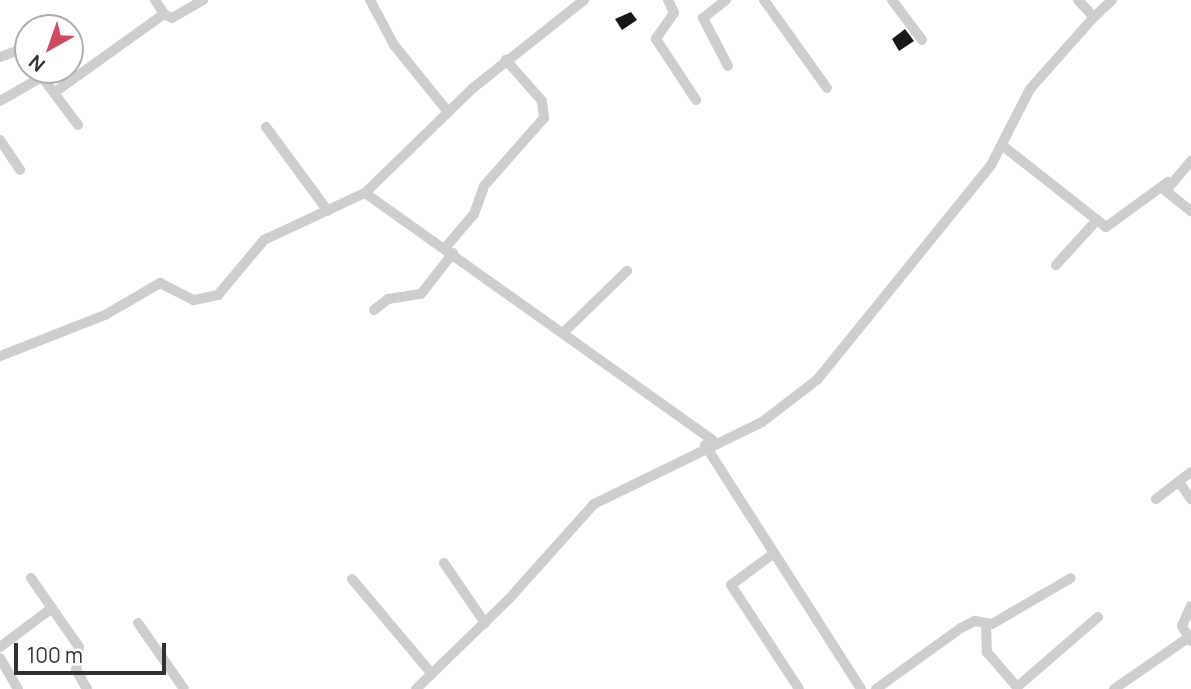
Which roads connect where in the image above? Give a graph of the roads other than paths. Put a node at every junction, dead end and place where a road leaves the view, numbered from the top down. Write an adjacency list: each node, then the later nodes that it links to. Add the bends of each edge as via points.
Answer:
1 (155, 0): 11 (street)
2 (203, 0): 11 (street, via 172,18)
3 (370, 0): 22 (street, via 394,45)
4 (584, 0): 14 (street)
5 (668, 0): 20 (street, via 674,13 656,39)
6 (726, 0): 15 (street, via 703,18)
7 (764, 0): 18 (street)
8 (892, 0): 13 (street)
9 (1078, 0): 12 (street)
10 (1112, 0): 12 (street)
11 (164, 13): 19 (street)
12 (1094, 17): 26 (street, via 1030,89)
13 (922, 40)
14 (506, 60): 22 (street); 34 (street, via 542,102 544,118 484,186 474,214)
15 (728, 66)
16 (22, 84): 21 (street)
17 (47, 84): 19 (street)
18 (827, 88)
19 (55, 92): 23 (street)
20 (696, 100)
21 (0, 101)
22 (448, 112): 30 (street)
23 (78, 125)
24 (266, 127): 31 (street)
25 (0, 140): 28 (street)
26 (1003, 146): 33 (street); 40 (street, via 817,380 762,422)
27 (1191, 161): 29 (street)
28 (20, 170)
29 (1168, 182): 32 (street, via 1166,191); 33 (street, via 1106,228)
30 (365, 193): 31 (street); 34 (street)
31 (328, 211): 39 (street, via 264,240 208,300 160,284 105,315)
32 (1191, 211)
33 (1097, 220): 35 (street)
34 (449, 251): 37 (street, via 421,294 388,299); 38 (street)
35 (1056, 265)
36 (627, 271): 38 (street)
37 (374, 310)
38 (564, 332): 40 (street)
39 (0, 356)
40 (709, 443): 45 (street); 54 (street, via 594,504)
41 (1191, 472): 42 (street)
42 (1179, 482): 43 (street); 44 (street)
43 (1156, 499)
44 (1191, 499)
45 (773, 554): 66 (street, via 731,585); 67 (street)
46 (444, 563): 54 (street)
47 (31, 578): 51 (street)
48 (1071, 578): 55 (street)
49 (352, 579): 59 (street)
50 (1191, 606): 56 (street, via 1182,620)
51 (52, 608): 57 (street); 63 (street, via 81,653 76,670)
52 (1098, 617): 60 (street)
53 (138, 623): 64 (street)
54 (485, 623): 59 (street)
55 (986, 625): 61 (street, via 987,652); 68 (street, via 961,628)
56 (1190, 640): 70 (street)
57 (0, 647)
58 (0, 658): 62 (street)
59 (432, 674): 65 (street)
60 (1031, 679): 61 (street); 69 (street)
61 (1016, 688)
62 (18, 689)
63 (87, 689)
64 (184, 689)
65 (416, 689)
66 (799, 689)
67 (862, 689)
68 (876, 689)
69 (1038, 689)
70 (1114, 689)

